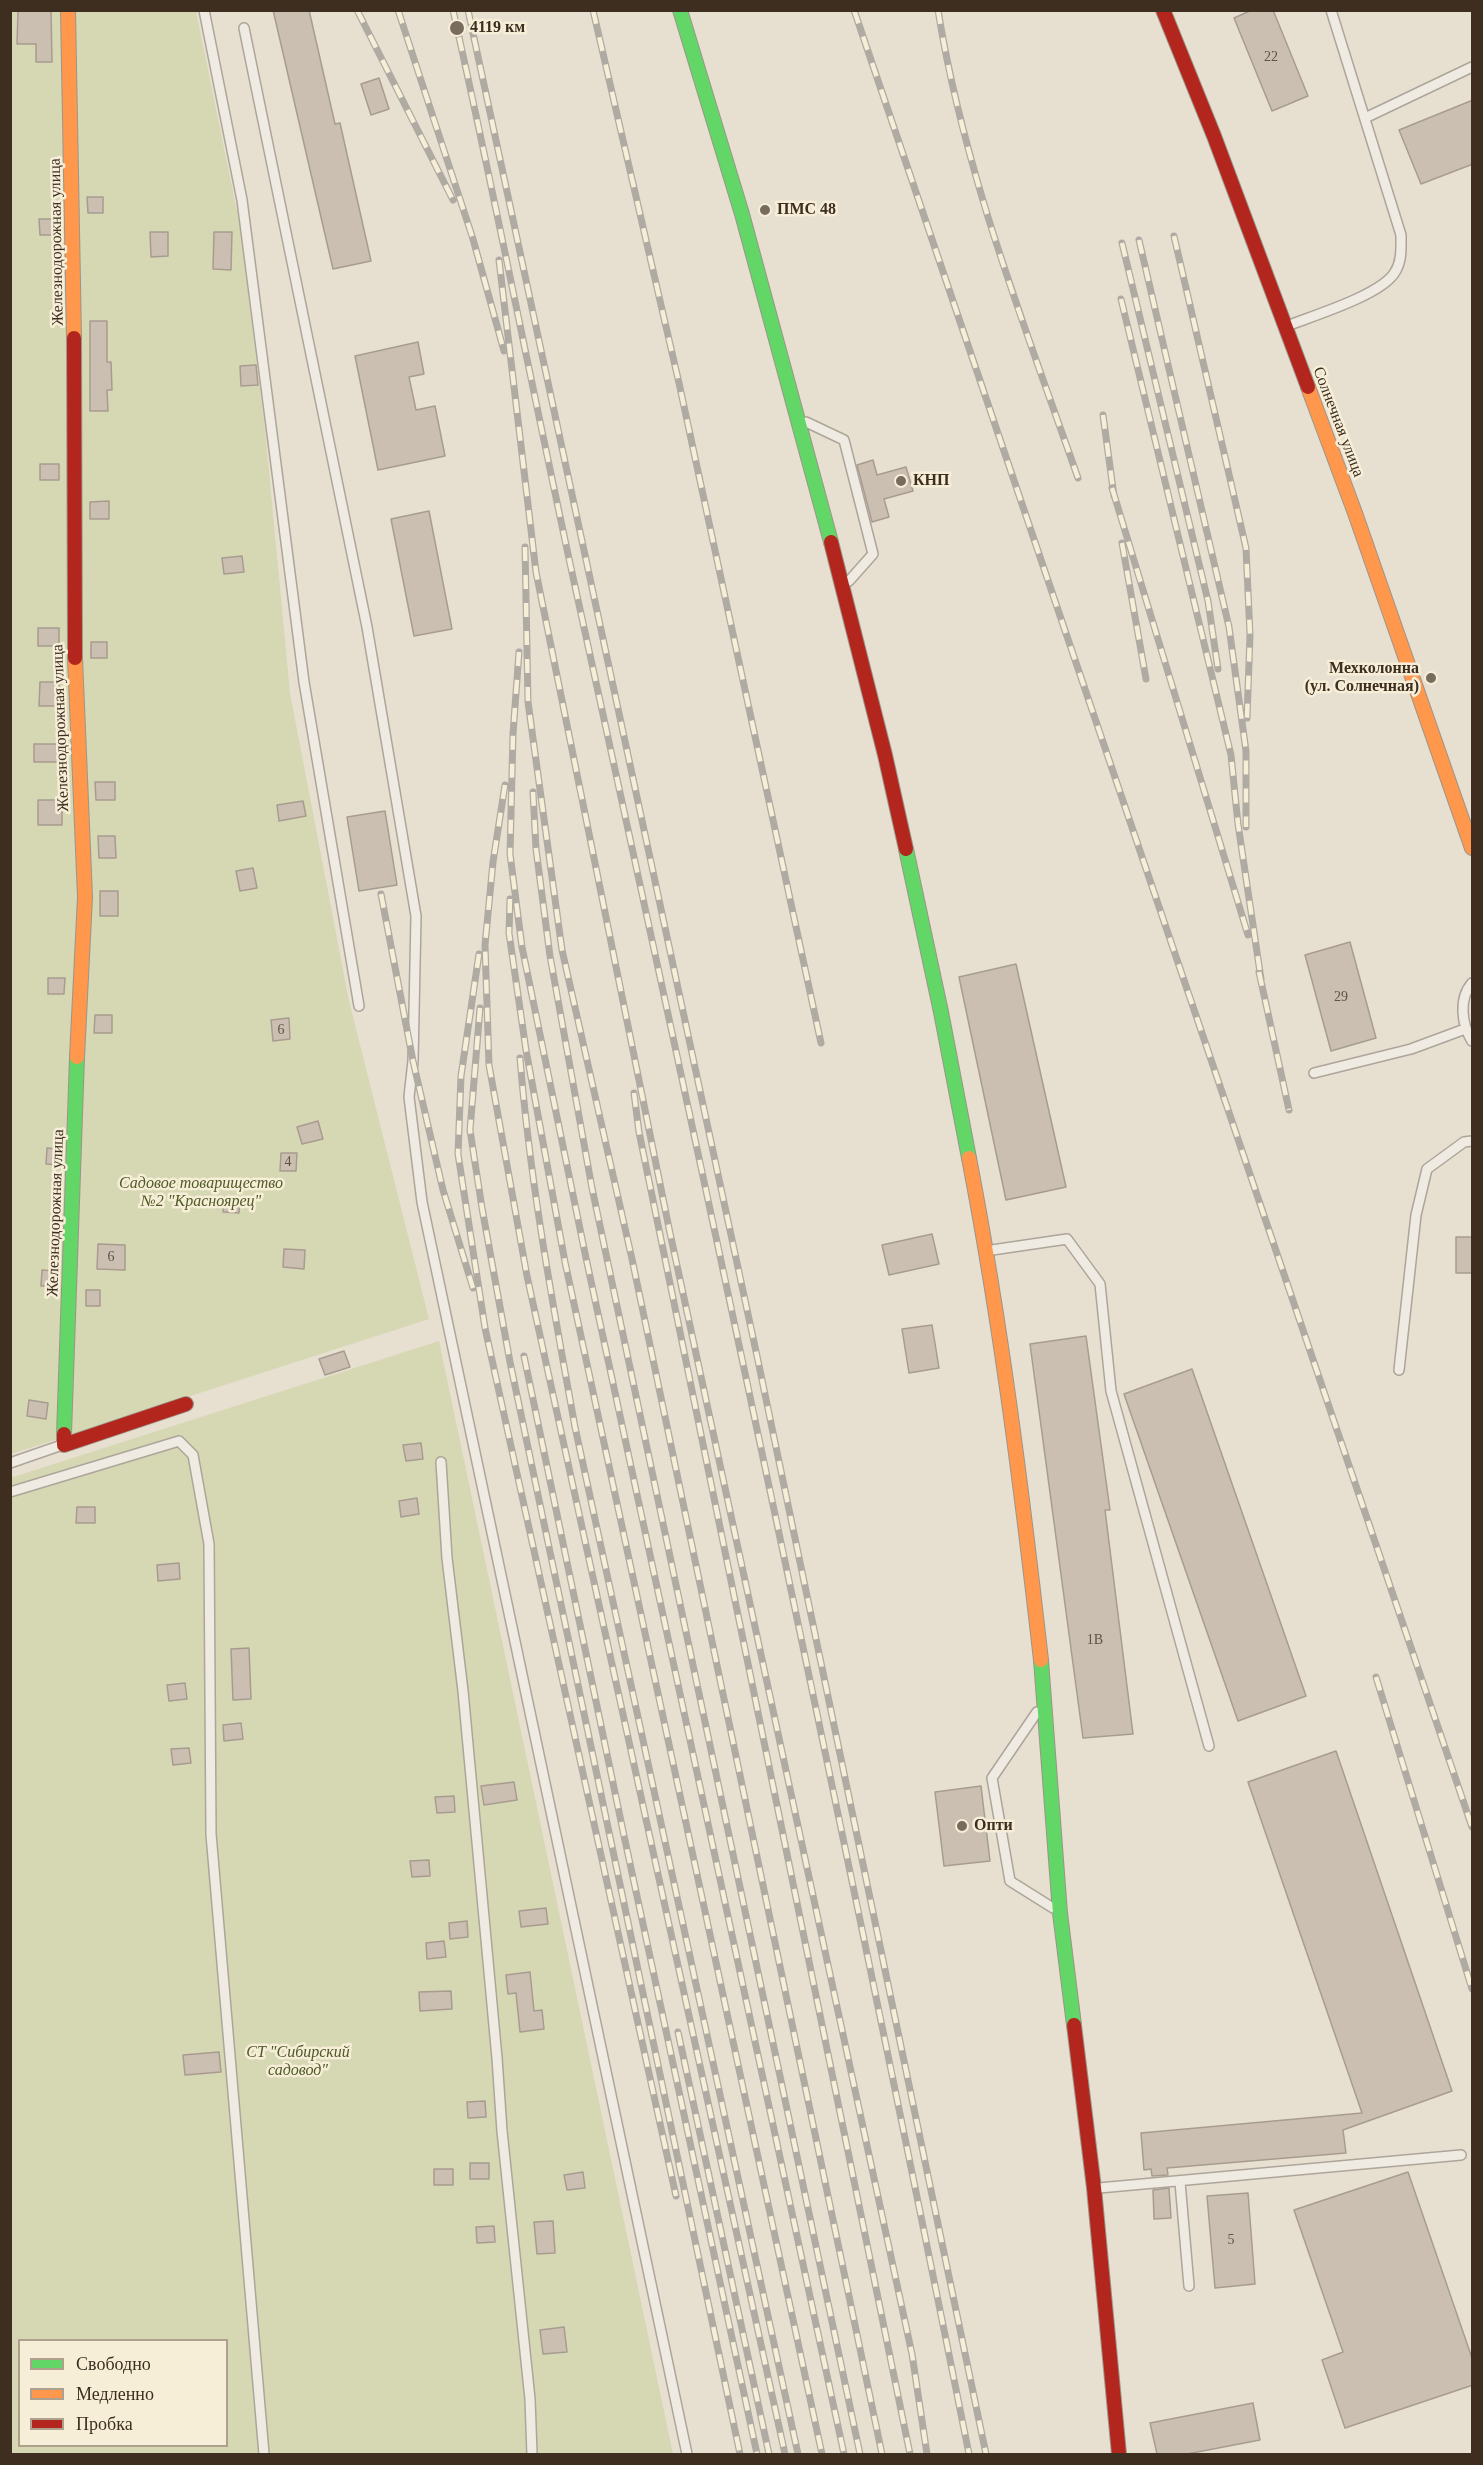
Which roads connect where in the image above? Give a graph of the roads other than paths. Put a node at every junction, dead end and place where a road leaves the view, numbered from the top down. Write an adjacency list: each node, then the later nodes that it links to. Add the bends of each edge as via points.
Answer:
1 (68, 10): 22 (main road, Железнодорожная улица, via 75,684 84,897)
2 (204, 10): 14 (lane, via 242,200 304,682)
3 (680, 10): 10 (main road)
4 (1163, 10): 9 (main road, Солнечная улица)
5 (1332, 10): 8 (lane)
6 (244, 28): 35 (lane, via 367,627 416,916 409,1097 422,1202)
7 (1473, 67): 8 (lane)
8 (1365, 118): 9 (lane, via 1401,235 1396,272 1367,294)
9 (1284, 327): 12 (main road, Солнечная улица, via 1355,513)
10 (799, 419): 11 (main road); 11 (lane, via 844,440 873,554)
11 (844, 588): 19 (main road, via 941,1012)
12 (1473, 848)
13 (1473, 984): 15 (lane, via 1467,989 1462,1011)
14 (359, 1006)
15 (1465, 1029): 16 (lane); 17 (lane, via 1411,1049)
16 (1473, 1041)
17 (1314, 1073)
18 (1473, 1141): 20 (lane, via 1464,1142 1427,1169 1416,1215)
19 (987, 1251): 26 (main road, via 1023,1490); 27 (lane, via 1067,1239 1100,1284 1111,1391)
20 (1399, 1370)
21 (186, 1404): 22 (main road)
22 (63, 1445): 24 (lane)
23 (441, 1462): 34 (lane, via 502,2131 531,2399)
24 (10, 1463)
25 (10, 1491): 33 (lane, via 179,1442 193,1455 209,1544 211,1834)
26 (1046, 1700): 28 (main road); 28 (lane, via 992,1778 1010,1881)
27 (1209, 1746)
28 (1060, 1913): 31 (main road)
29 (1461, 2155): 30 (lane)
30 (1180, 2182): 31 (lane); 32 (lane)
31 (1094, 2188): 36 (main road)
32 (1189, 2286)
33 (264, 2454)
34 (532, 2454)
35 (687, 2454)
36 (1119, 2454)

